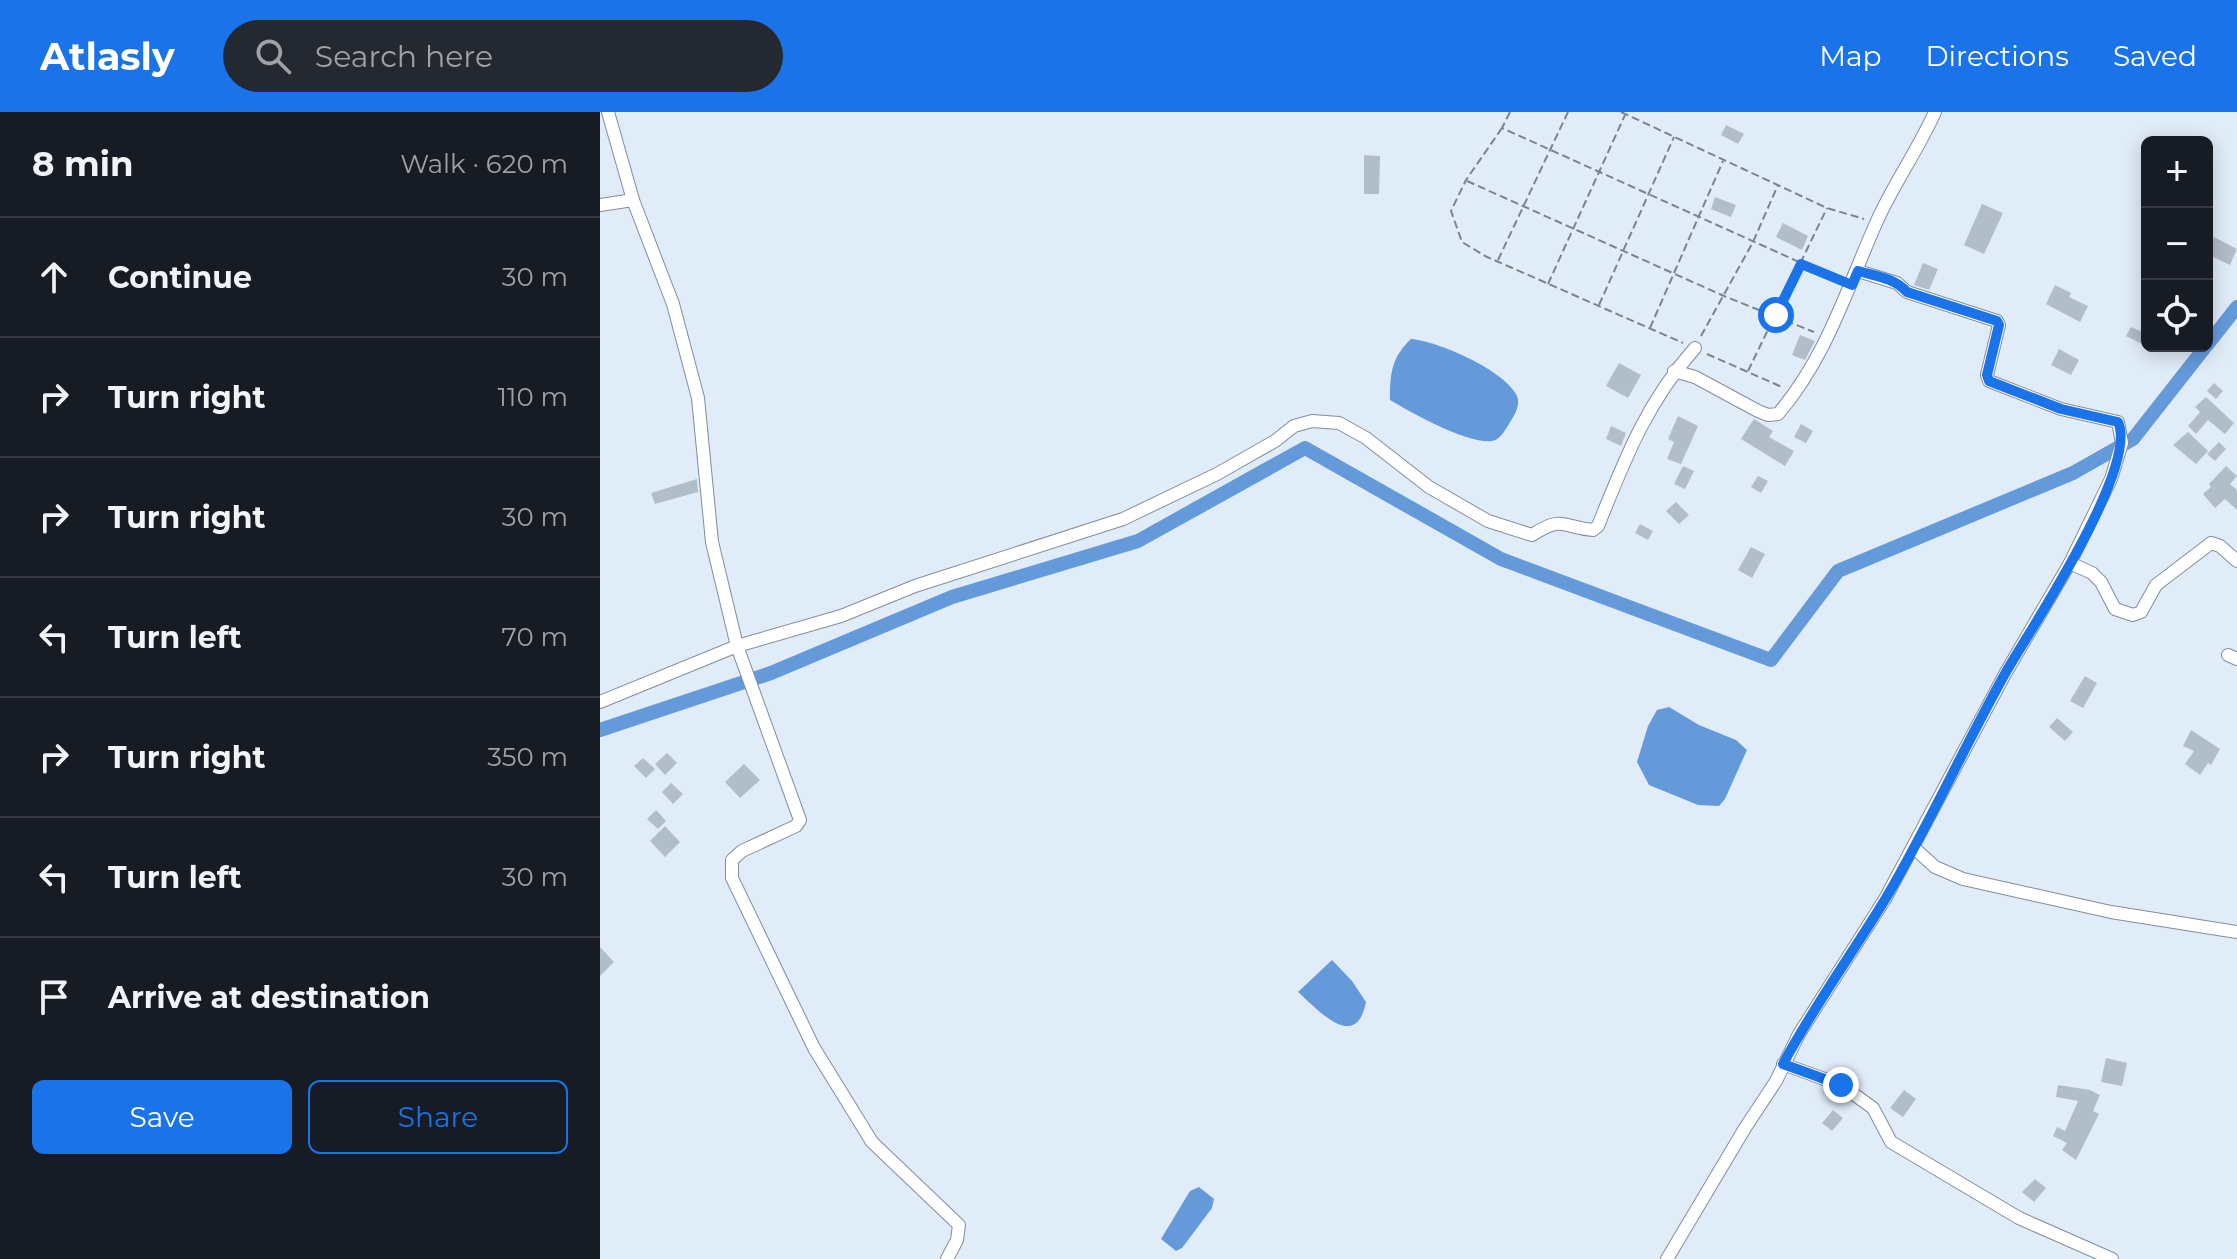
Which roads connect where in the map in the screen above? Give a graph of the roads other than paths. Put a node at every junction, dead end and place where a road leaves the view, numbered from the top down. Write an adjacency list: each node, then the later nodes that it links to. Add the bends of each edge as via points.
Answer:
1 (608, 112): 3 (street)
2 (1935, 112): 5 (street, via 1876,222)
3 (633, 200): 4 (street); 10 (street, via 673,304 698,398 712,542)
4 (600, 205)
5 (1858, 271): 7 (street, via 1828,338 1778,414 1768,415); 9 (street, via 1997,321 1989,381 2061,409 2118,422 2122,443 2111,479)
6 (1695, 348): 7 (street)
7 (1674, 371): 10 (street, via 1645,415 1593,530 1559,522 1532,535 1511,530 1429,487 1339,423 1312,421 1123,519 915,586)
8 (2237, 561): 9 (street, via 2211,543 2156,585 2141,612 2133,615 2115,609 2101,582)
9 (2070, 563): 12 (street)
10 (739, 652): 11 (street); 15 (street, via 800,820 742,851 732,860 732,878 814,1048 872,1142 959,1225)
11 (600, 702)
12 (1913, 847): 13 (street, via 1935,867 1963,879 2111,912); 14 (street)
13 (2237, 932)
14 (1783, 1064): 16 (street); 17 (street, via 1841,1085 1873,1108 1891,1142 2019,1218)
15 (947, 1259)
16 (1667, 1259)
17 (2112, 1259)

